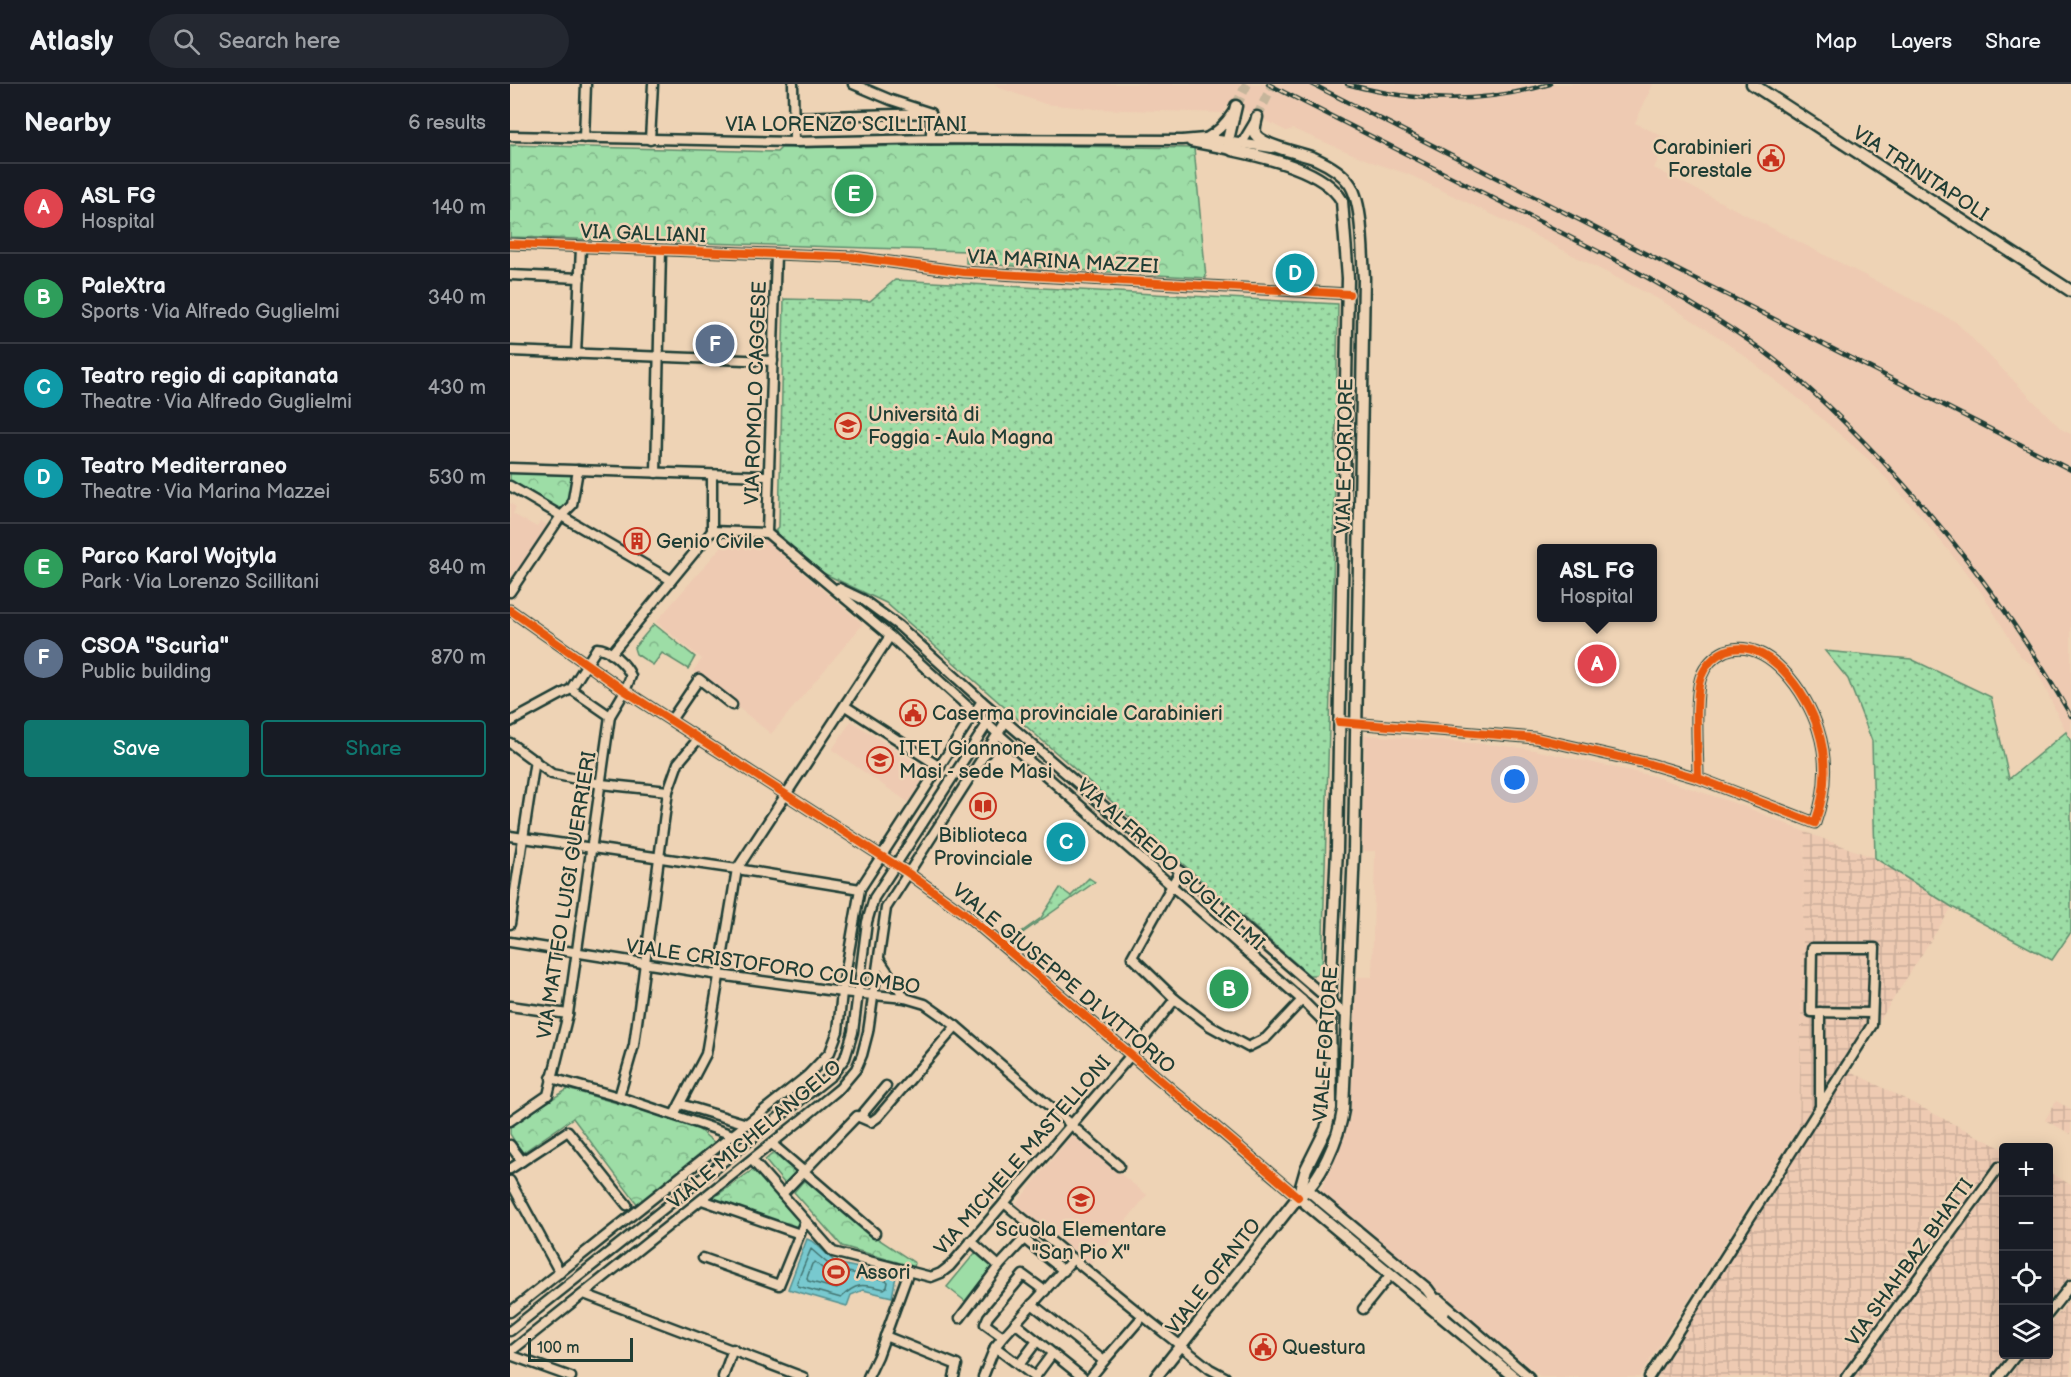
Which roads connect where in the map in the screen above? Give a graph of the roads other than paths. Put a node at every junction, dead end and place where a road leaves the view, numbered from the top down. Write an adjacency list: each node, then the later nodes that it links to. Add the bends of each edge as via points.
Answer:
1 (586, 84): 11 (street)
2 (653, 84): 14 (street)
3 (794, 84): 8 (street)
4 (853, 84): 7 (street)
5 (1752, 84): 26 (main road, VIA TRINITAPOLI)
6 (1236, 106): 12 (street, via 1229,120); 18 (main road)
7 (931, 113): 8 (street, VIA LORENZO SCILLITANI); 13 (street)
8 (794, 117): 16 (street)
9 (1257, 117): 17 (street); 19 (main road, via 1256,135)
10 (510, 136): 11 (street, VIA LORENZO SCILLITANI)
11 (584, 138): 14 (street, VIA LORENZO SCILLITANI)
12 (1205, 138): 15 (street); 18 (street)
13 (932, 139): 15 (street, VIA LORENZO SCILLITANI); 16 (street, VIA LORENZO SCILLITANI)
14 (650, 140): 16 (street, VIA LORENZO SCILLITANI)
15 (1182, 140): 18 (street)
16 (794, 142)
17 (1242, 143): 18 (street, VIALE FORTORE); 19 (street, VIALE FORTORE)
18 (1230, 145): 27 (main road, VIALE FORTORE, via 1304,172 1336,191 1342,201)
19 (1288, 151): 28 (main road, VIALE FORTORE, via 1316,158 1342,175 1354,191)
20 (510, 244): 21 (street, VIA GALLIANI)
21 (581, 248): 22 (street, VIA GALLIANI); 25 (street)
22 (661, 250): 23 (street, VIA GALLIANI); 31 (street)
23 (776, 254): 27 (street, VIA MARINA MAZZEI, via 853,257 964,272); 32 (street, VIA ROMOLO CAGGESE)
24 (510, 275): 25 (street)
25 (580, 278): 30 (street)
26 (2071, 291)
27 (1348, 294): 28 (main road); 62 (main road, VIALE FORTORE)
28 (1365, 299): 63 (main road, VIALE FORTORE)
29 (510, 351): 30 (street)
30 (576, 354): 31 (street)
31 (659, 357): 32 (street); 35 (street)
32 (773, 361): 37 (street, VIA ROMOLO CAGGESE)
33 (510, 468): 34 (street)
34 (578, 470): 35 (street); 39 (street, via 572,505)
35 (656, 473): 36 (street)
36 (712, 475): 37 (street); 40 (street)
37 (767, 476): 41 (street, VIA ROMOLO CAGGESE)
38 (510, 486): 39 (street)
39 (561, 516): 42 (street); 44 (street)
40 (712, 531): 41 (street); 42 (street)
41 (767, 533): 43 (street, VIA ALFREDO GUGLIELMI)
42 (671, 580): 47 (street)
43 (827, 583): 46 (street, VIA ALFREDO GUGLIELMI); 49 (street, VIA ALFREDO GUGLIELMI, via 862,599)
44 (510, 592)
45 (510, 610): 48 (street, VIALE GIUSEPPE DI VITTORIO)
46 (890, 636): 50 (street, VIA ALFREDO GUGLIELMI); 55 (street)
47 (611, 654): 48 (street, via 597,648); 52 (street, via 629,672 630,682)
48 (586, 663): 51 (street); 52 (street, VIALE GIUSEPPE DI VITTORIO)
49 (945, 667): 50 (street); 53 (street, VIA ALFREDO GUGLIELMI)
50 (935, 677): 57 (street, VIA ALFREDO GUGLIELMI)
51 (571, 689): 58 (street); 61 (street)
52 (625, 691): 58 (street); 59 (street, VIALE GIUSEPPE DI VITTORIO)
53 (982, 701): 56 (street, VIA ALFREDO GUGLIELMI); 57 (street, VIALE MICHELANGELO)
54 (732, 705): 59 (street, via 699,679)
55 (845, 706): 69 (street); 73 (street)
56 (995, 712): 60 (street, VIA ALFREDO GUGLIELMI); 64 (street, VIALE MICHELANGELO)
57 (974, 713): 64 (street, VIA ALFREDO GUGLIELMI); 69 (street, VIALE MICHELANGELO)
58 (610, 716): 71 (street, VIA MATTEO LUIGI GUERRIERI)
59 (671, 720): 66 (street, VIALE GIUSEPPE DI VITTORIO)
60 (1006, 721): 65 (street, VIALE MICHELANGELO); 83 (street, VIA ALFREDO GUGLIELMI)
61 (510, 722)
62 (1339, 722): 63 (street); 77 (main road, VIALE FORTORE)
63 (1355, 723): 70 (street, via 1535,738); 78 (main road, VIALE FORTORE)
64 (987, 724): 65 (street, VIA ALFREDO GUGLIELMI); 81 (street, VIALE MICHELANGELO)
65 (999, 734): 84 (street, VIALE MICHELANGELO); 85 (street, VIA ALFREDO GUGLIELMI)
66 (699, 738): 72 (street, via 678,763); 73 (street, VIALE GIUSEPPE DI VITTORIO)
67 (510, 743): 68 (street)
68 (535, 760): 71 (street, via 552,774); 75 (street)
69 (940, 767): 79 (street, VIALE MICHELANGELO)
70 (1698, 778): 70 (street, via 1815,823 1825,775 1818,727 1800,691 1765,656 1748,649 1730,650 1716,656 1704,670 1698,690)
71 (601, 784): 72 (street); 76 (street, VIA MATTEO LUIGI GUERRIERI)
72 (668, 791): 80 (street)
73 (786, 796): 79 (street, VIALE GIUSEPPE DI VITTORIO); 82 (street)
74 (510, 836): 75 (street)
75 (523, 838): 76 (street); 87 (street)
76 (592, 847): 80 (street); 89 (street, VIA MATTEO LUIGI GUERRIERI)
77 (1337, 849): 78 (main road); 98 (main road, VIALE FORTORE)
78 (1354, 850): 104 (main road, VIALE FORTORE)
79 (882, 856): 81 (street, VIALE GIUSEPPE DI VITTORIO); 86 (street, VIALE MICHELANGELO)
80 (660, 857): 82 (street); 91 (street)
81 (895, 864): 84 (street, VIALE GIUSEPPE DI VITTORIO); 94 (street, VIALE MICHELANGELO, via 869,910)
82 (737, 868): 86 (street); 92 (street)
83 (1180, 871): 85 (street); 98 (street, VIA ALFREDO GUGLIELMI)
84 (908, 873): 90 (street, VIALE MICHELANGELO, via 886,908); 107 (street, VIALE GIUSEPPE DI VITTORIO, via 964,913)
85 (1172, 887): 97 (street, via 1132,957); 99 (street, VIA ALFREDO GUGLIELMI)
86 (860, 889): 93 (street, VIALE MICHELANGELO)
87 (510, 924)
88 (510, 942): 89 (street, VIALE CRISTOFORO COLOMBO)
89 (576, 953): 91 (street, VIALE CRISTOFORO COLOMBO); 103 (street, VIA MATTEO LUIGI GUERRIERI)
90 (879, 959): 95 (street, VIALE MICHELANGELO); 96 (street)
91 (643, 964): 92 (street, VIALE CRISTOFORO COLOMBO); 112 (street, via 634,1045)
92 (719, 975): 93 (street, VIALE CRISTOFORO COLOMBO); 113 (street, via 706,1054)
93 (842, 992): 94 (street, VIALE CRISTOFORO COLOMBO); 118 (street, VIALE MICHELANGELO, via 838,1031 830,1052 807,1076)
94 (859, 993): 95 (street, VIALE CRISTOFORO COLOMBO); 109 (street, VIALE MICHELANGELO, via 845,1058)
95 (873, 994): 96 (street, VIALE CRISTOFORO COLOMBO); 111 (street, VIALE MICHELANGELO, via 862,1055 856,1069)
96 (905, 998): 105 (street, VIALE CRISTOFORO COLOMBO, via 925,1004)
97 (1175, 999): 99 (street, via 1210,1026 1248,1047 1266,1038); 107 (street, VIA MICHELE MASTELLONI)
98 (1330, 999): 104 (street, VIA ALFREDO GUGLIELMI); 106 (main road, VIALE FORTORE)
99 (1302, 1000): 106 (street, VIA ALFREDO GUGLIELMI)
100 (510, 1006): 103 (street)
101 (1820, 1012): 102 (street); 102 (street, via 1811,1012 1812,948 1875,948); 114 (street)
102 (1872, 1013): 114 (street, via 1872,1025)
103 (568, 1014): 108 (street, VIA MATTEO LUIGI GUERRIERI)
104 (1346, 1014): 130 (main road, VIALE FORTORE, via 1341,1119 1330,1153)
105 (956, 1026): 116 (street, via 878,1118 872,1122); 119 (street, VIALE CRISTOFORO COLOMBO)
106 (1330, 1028): 130 (main road, VIALE FORTORE, via 1330,1108 1326,1128 1306,1169)
107 (1131, 1055): 119 (street, VIA MICHELE MASTELLONI); 130 (street, VIALE GIUSEPPE DI VITTORIO)
108 (551, 1078): 112 (street); 117 (street, VIA MATTEO LUIGI GUERRIERI, via 548,1095)
109 (829, 1078): 111 (street); 160 (street, VIALE MICHELANGELO)
110 (886, 1086): 116 (street)
111 (836, 1091): 121 (street, VIALE MICHELANGELO)
112 (619, 1097): 115 (street)
113 (680, 1104): 115 (street); 118 (street)
114 (1820, 1107): 186 (street)
115 (674, 1114): 120 (street)
116 (860, 1117): 128 (street, via 846,1126)
117 (510, 1120)
118 (747, 1124): 120 (street, VIALE MICHELANGELO)
119 (1070, 1124): 125 (street, VIALE CRISTOFORO COLOMBO); 133 (street, VIA MICHELE MASTELLONI)
120 (733, 1135): 146 (street, VIALE MICHELANGELO)
121 (772, 1144): 123 (street, VIALE MICHELANGELO); 128 (street)
122 (510, 1145): 124 (street)
123 (752, 1160): 131 (street, VIA MICHELE MASTELLONI); 132 (street, VIALE MICHELANGELO)
124 (522, 1161): 127 (street); 134 (street, via 568,1131)
125 (1119, 1166)
126 (1999, 1167): 187 (street, VIA SHAHBAZ BHATTI)
127 (510, 1169)
128 (805, 1171): 131 (street); 137 (street)
129 (510, 1181): 146 (street)
130 (1303, 1193): 147 (main road); 149 (main road); 164 (main road, VIALE OFANTO)
131 (782, 1194): 135 (street, VIA MICHELE MASTELLONI)
132 (702, 1200): 138 (street); 151 (street, VIALE MICHELANGELO)
133 (1004, 1203): 136 (street); 140 (street, VIA MICHELE MASTELLONI)
134 (627, 1205)
135 (805, 1221): 138 (street); 144 (street, VIA MICHELE MASTELLONI, via 833,1252)
136 (1034, 1227): 139 (street); 142 (street)
137 (875, 1233)
138 (800, 1234): 141 (street, via 779,1285)
139 (1024, 1239): 143 (street); 145 (street)
140 (971, 1241): 143 (street); 144 (street, VIA MICHELE MASTELLONI, via 941,1273 932,1277)
141 (703, 1258)
142 (1073, 1259): 145 (street); 156 (street)
143 (999, 1266): 157 (street)
144 (909, 1271): 161 (street)
145 (1064, 1271): 150 (street)
146 (560, 1273): 155 (street, VIALE MICHELANGELO)
147 (1391, 1274): 153 (street); 159 (main road)
148 (2071, 1285): 154 (street)
149 (1426, 1289): 159 (main road); 167 (street)
150 (1045, 1290): 152 (street); 162 (street, via 1023,1275 985,1324)
151 (584, 1294): 166 (street); 168 (street, VIALE MICHELANGELO)
152 (1032, 1304): 158 (street); 171 (street)
153 (1363, 1309)
154 (2053, 1309)
155 (510, 1312)
156 (1143, 1316): 164 (street); 171 (street)
157 (960, 1318)
158 (1015, 1323): 162 (street); 163 (street)
159 (1454, 1325): 167 (street); 184 (main road)
160 (510, 1331)
161 (885, 1336): 177 (street); 178 (street, via 957,1365)
162 (1003, 1337): 165 (street)
163 (1037, 1341): 169 (street); 172 (street)
164 (1181, 1346): 173 (main road, VIALE OFANTO); 183 (street)
165 (995, 1347): 172 (street); 179 (street)
166 (733, 1349): 175 (street); 176 (street)
167 (1500, 1351): 185 (street)
168 (510, 1354): 174 (street)
169 (1052, 1354): 180 (street); 181 (street)
170 (2013, 1359): 188 (street)
171 (1104, 1361): 182 (street)
172 (1019, 1365): 180 (street)
173 (1158, 1376)
174 (571, 1377)
175 (723, 1377)
176 (803, 1377)
177 (868, 1377)
178 (954, 1377)
179 (983, 1377)
180 (1035, 1377)
181 (1081, 1377)
182 (1091, 1377)
183 (1225, 1377)
184 (1514, 1377)
185 (1529, 1377)
186 (1649, 1377)
187 (1846, 1377)
188 (1999, 1377)

